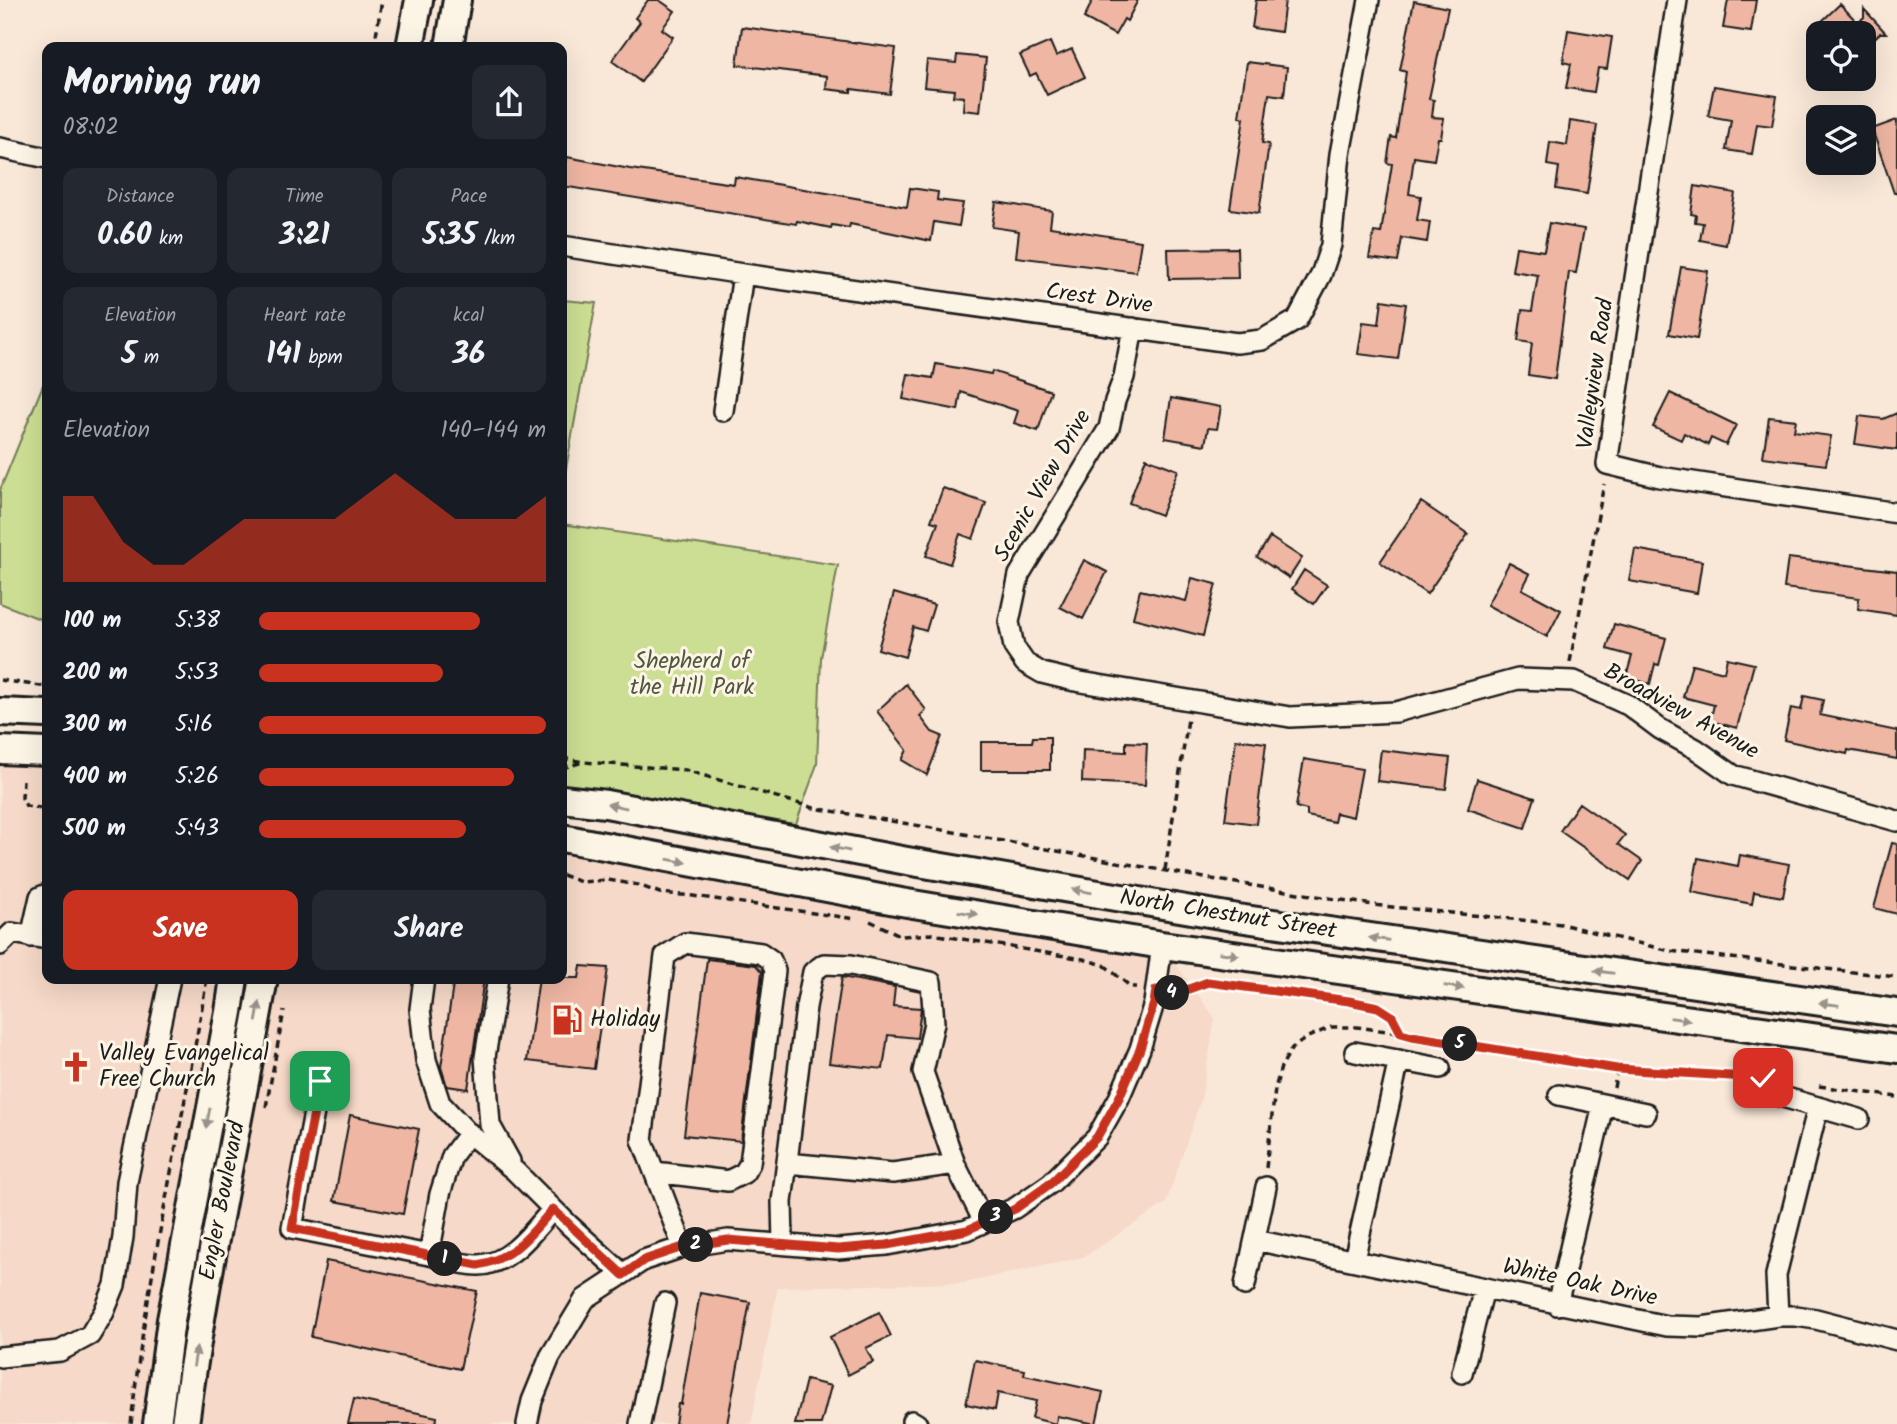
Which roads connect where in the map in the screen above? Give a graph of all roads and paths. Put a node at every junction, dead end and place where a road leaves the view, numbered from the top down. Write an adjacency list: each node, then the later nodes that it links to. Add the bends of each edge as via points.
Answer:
1 (383, 0): 6 (path)
2 (419, 0): 7 (main road)
3 (457, 0): 8 (main road)
4 (1369, 0): 13 (street, Crest Drive, via 1340,153 1331,246 1297,320 1262,340 1237,343)
5 (1677, 0): 15 (street, Valleyview Road)
6 (375, 42)
7 (411, 42)
8 (450, 42)
9 (0, 148): 10 (street)
10 (42, 157)
11 (567, 248): 12 (street, Crest Drive)
12 (743, 274): 13 (street, Crest Drive); 14 (street)
13 (1133, 328): 20 (street, Scenic View Drive, via 1109,428 1018,575 1009,622 1014,647 1025,663 1042,673)
14 (723, 411)
15 (1607, 464): 16 (street, Valleyview Road, via 1660,477); 18 (path)
16 (1897, 513)
17 (0, 680): 19 (path)
18 (1566, 681): 21 (street, Broadview Avenue, via 1518,679 1396,712 1290,717); 32 (street, Broadview Avenue, via 1628,705 1733,775)
19 (42, 686)
20 (1191, 699): 21 (street, Scenic View Drive); 34 (path)
21 (1232, 707)
22 (0, 712): 23 (main road)
23 (42, 714)
24 (0, 750): 25 (main road)
25 (42, 752)
26 (567, 759): 27 (path)
27 (584, 762): 28 (path); 34 (path, via 685,770 814,808)
28 (567, 767)
29 (23, 780): 31 (path, via 26,806)
30 (567, 800): 50 (main road, North Chestnut Street, one-way to 30, via 1238,918)
31 (42, 808)
32 (1897, 821)
33 (567, 839): 41 (main road, North Chestnut Street, one-way to 41)
34 (1165, 871): 42 (path, via 1373,905 1561,924 1670,951)
35 (567, 877): 37 (path)
36 (42, 896): 39 (street)
37 (857, 919)
38 (870, 921): 49 (path, via 902,936 932,934 1083,959 1104,965 1131,987)
39 (39, 938): 40 (street, via 12,933)
40 (0, 945)
41 (1161, 945): 49 (street); 52 (main road, North Chestnut Street, one-way to 52)
42 (1897, 976)
43 (169, 984): 85 (street, via 127,1182 115,1285 104,1312 90,1335 60,1351)
44 (207, 984): 87 (path, via 160,1229)
45 (232, 984): 88 (main road, Engler Boulevard, one-way to 88, via 170,1320)
46 (263, 984): 89 (main road, Engler Boulevard, one-way to 46, via 209,1268)
47 (423, 984): 65 (street, via 420,1009 426,1060 440,1103)
48 (497, 984): 68 (street, via 485,1057 490,1125)
49 (1156, 990): 51 (path, via 1175,994 1208,982 1349,1001 1378,1007 1392,1016); 72 (street, via 1140,1049 1097,1137 1051,1183 1015,1209)
50 (1897, 1013)
51 (1401, 1033): 54 (path); 58 (path, via 1559,1061); 70 (path, via 1331,1027 1292,1048 1275,1089)
52 (1897, 1049)
53 (1355, 1052): 54 (street)
54 (1399, 1060): 55 (street); 77 (street)
55 (1440, 1068)
56 (320, 1081): 76 (street, via 292,1228)
57 (1809, 1084): 60 (path)
58 (1766, 1085): 62 (street)
59 (1559, 1095): 61 (street)
60 (1897, 1097)
61 (1603, 1105): 63 (street); 82 (street)
62 (1818, 1107): 64 (street); 83 (street, via 1776,1275)
63 (1646, 1113)
64 (1859, 1119)
65 (469, 1133): 68 (street); 76 (street, via 452,1156)
66 (787, 1163): 67 (street, via 893,1173); 67 (street, via 806,1007 813,972 824,964 852,965 931,982 934,1023 923,1072); 74 (street)
67 (955, 1164): 72 (street)
68 (515, 1171): 71 (street)
69 (655, 1172): 69 (street, via 642,1140 665,956 685,943 761,953 771,960 775,971 750,1163 744,1173 728,1181); 75 (street)
70 (1266, 1188): 73 (street)
71 (553, 1209): 76 (street, via 519,1247 497,1261 478,1265); 78 (street)
72 (984, 1222): 74 (street, via 967,1230 887,1245 838,1249)
73 (1255, 1240): 77 (street, White Oak Drive); 79 (street)
74 (783, 1244): 75 (street, via 728,1240)
75 (683, 1247): 78 (street, via 644,1260)
76 (429, 1255)
77 (1354, 1260): 80 (street, White Oak Drive)
78 (623, 1275): 90 (street, via 585,1299 550,1357)
79 (1245, 1285)
80 (1484, 1289): 82 (street, White Oak Drive); 86 (street)
81 (665, 1303): 91 (street)
82 (1557, 1305): 83 (street, White Oak Drive, via 1667,1326 1702,1327)
83 (1778, 1316): 84 (street, White Oak Drive, via 1816,1319)
84 (1897, 1340)
85 (0, 1357)
86 (1462, 1373)
87 (131, 1424)
88 (157, 1424)
89 (185, 1424)
90 (527, 1424)
91 (640, 1424)

